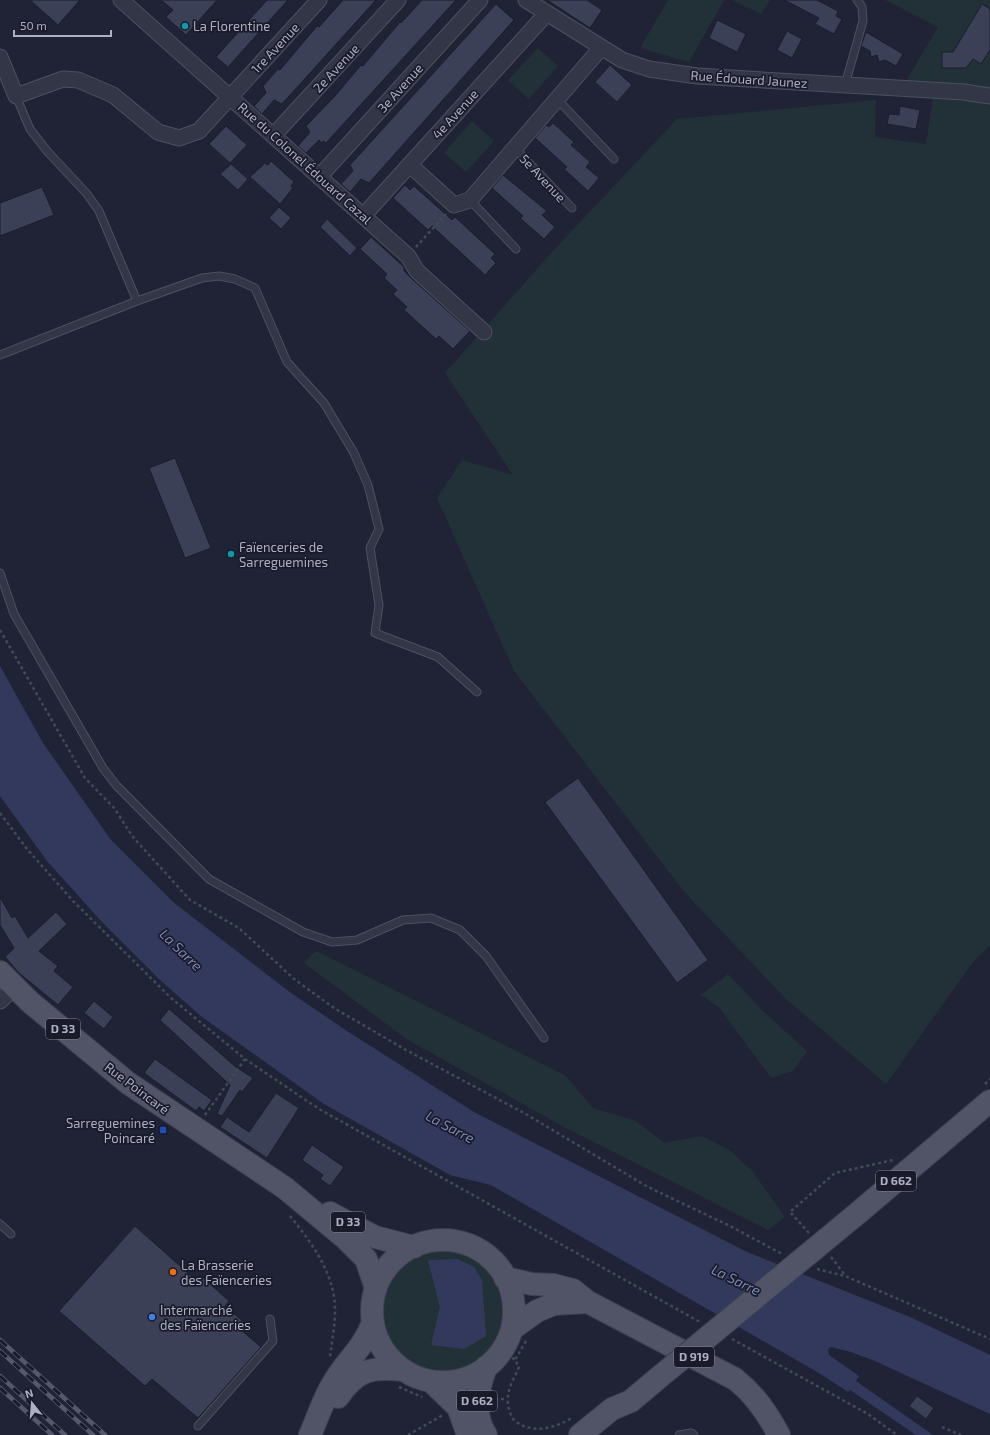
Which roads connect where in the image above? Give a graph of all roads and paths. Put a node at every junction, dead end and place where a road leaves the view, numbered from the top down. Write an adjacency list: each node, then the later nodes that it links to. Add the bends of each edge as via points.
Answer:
1 (121, 0): 12 (street, Rue du Colonel Édouard Cazal)
2 (319, 0): 12 (street, 1re Avenue)
3 (398, 0): 15 (street, 2e Avenue)
4 (480, 0): 19 (street, 3e Avenue)
5 (526, 0): 7 (street, Rue Édouard Jaunez)
6 (857, 0): 10 (lane, via 862,7 863,21)
7 (547, 13): 8 (street, Rue Édouard Jaunez); 18 (street, 4e Avenue)
8 (601, 48): 10 (street, Rue Édouard Jaunez, via 622,60 649,69 697,76); 14 (street, 5e Avenue)
9 (0, 57): 11 (street)
10 (845, 85): 13 (street, Rue Édouard Jaunez, via 964,92)
11 (16, 96): 12 (street, 1re Avenue, via 63,79 78,80 112,95 158,132 179,138 199,131); 26 (lane, via 30,129 99,211)
12 (231, 96): 15 (street, Rue du Colonel Édouard Cazal)
13 (990, 96)
14 (557, 99): 16 (street, 5e Avenue); 17 (lane)
15 (274, 136): 19 (street, Rue du Colonel Édouard Cazal)
16 (514, 147): 20 (street, 5e Avenue); 22 (lane, 5e Avenue)
17 (614, 159)
18 (410, 164): 21 (street); 23 (street, 4e Avenue)
19 (319, 177): 23 (street, Rue du Colonel Édouard Cazal)
20 (470, 200): 21 (street); 24 (lane)
21 (454, 205): 25 (path)
22 (572, 208)
23 (364, 215): 25 (street, Rue du Colonel Édouard Cazal)
24 (516, 249)
25 (408, 256): 27 (street, Rue du Colonel Édouard Cazal, via 417,271)
26 (136, 301): 28 (lane); 31 (lane, via 202,278 219,276 255,288 287,362 324,403 354,453 368,484 379,529 370,548 379,605 376,633 438,657)
27 (484, 332)
28 (0, 355)
29 (0, 573): 34 (lane, via 14,614 103,768 116,785 209,879 303,932 332,942 357,940 403,920 431,918 460,930 486,956)
30 (0, 630): 45 (path, via 85,778 115,808 132,836 190,900 239,928 294,979 334,1008 524,1113 648,1187 730,1226)
31 (477, 692)
32 (0, 813): 35 (path, via 27,849 73,901 171,998)
33 (5, 987): 37 (main road, Rue Poincaré / D 33, via 30,1002 118,1075)
34 (544, 1038)
35 (245, 1059): 37 (path); 53 (path, via 319,1109)
36 (990, 1101): 62 (main road, D 662, bridge)
37 (195, 1129): 39 (main road, Rue Poincaré / D 33)
38 (895, 1160): 42 (path, via 836,1173 790,1212)
39 (286, 1199): 43 (main road, Rue Poincaré / D 33, via 375,1237); 49 (main road, Rue Poincaré / D 33, via 356,1247 366,1259); 59 (path, via 290,1216 315,1248 332,1287 335,1310 328,1366)
40 (0, 1224): 41 (lane)
41 (11, 1234)
42 (810, 1234)
43 (414, 1247): 48 (main road, via 444,1240 459,1242 486,1255 497,1265); 49 (main road, via 391,1263)
44 (830, 1257): 47 (path)
45 (789, 1258)
46 (810, 1267): 47 (path)
47 (845, 1276): 56 (path)
48 (505, 1278): 50 (main road, D 919, via 573,1290); 54 (main road)
49 (376, 1288): 52 (main road, via 373,1299)
50 (588, 1302): 54 (main road, via 554,1304 537,1311); 75 (main road, D 919, via 735,1379 750,1391 765,1409)
51 (270, 1319): 66 (lane, via 274,1341)
52 (373, 1322): 59 (main road, via 366,1339); 60 (main road, via 383,1350 392,1361)
53 (702, 1323)
54 (520, 1333): 57 (main road); 57 (path)
55 (729, 1338): 76 (path, via 868,1414)
56 (990, 1339)
57 (509, 1355): 58 (main road); 65 (path, via 519,1367 507,1399 512,1417 517,1424 529,1431 542,1432)
58 (486, 1368): 61 (main road, via 474,1375 446,1382); 71 (main road, D 662, via 477,1399 479,1416)
59 (340, 1372): 68 (main road)
60 (399, 1378): 61 (path); 61 (main road, via 417,1377); 69 (main road, via 377,1368 366,1370 349,1381)
61 (429, 1390): 70 (main road, D 662, via 458,1408)
62 (631, 1401): 65 (main road, D 662); 72 (main road, D 662, via 622,1417)
63 (440, 1410): 64 (path)
64 (444, 1414)
65 (579, 1425)
66 (198, 1426)
67 (942, 1427): 77 (path)
68 (310, 1435)
69 (317, 1435)
70 (468, 1435)
71 (486, 1435)
72 (600, 1435)
73 (679, 1435): 74 (lane)
74 (694, 1435)
75 (780, 1435)
76 (897, 1435)
77 (961, 1435)

